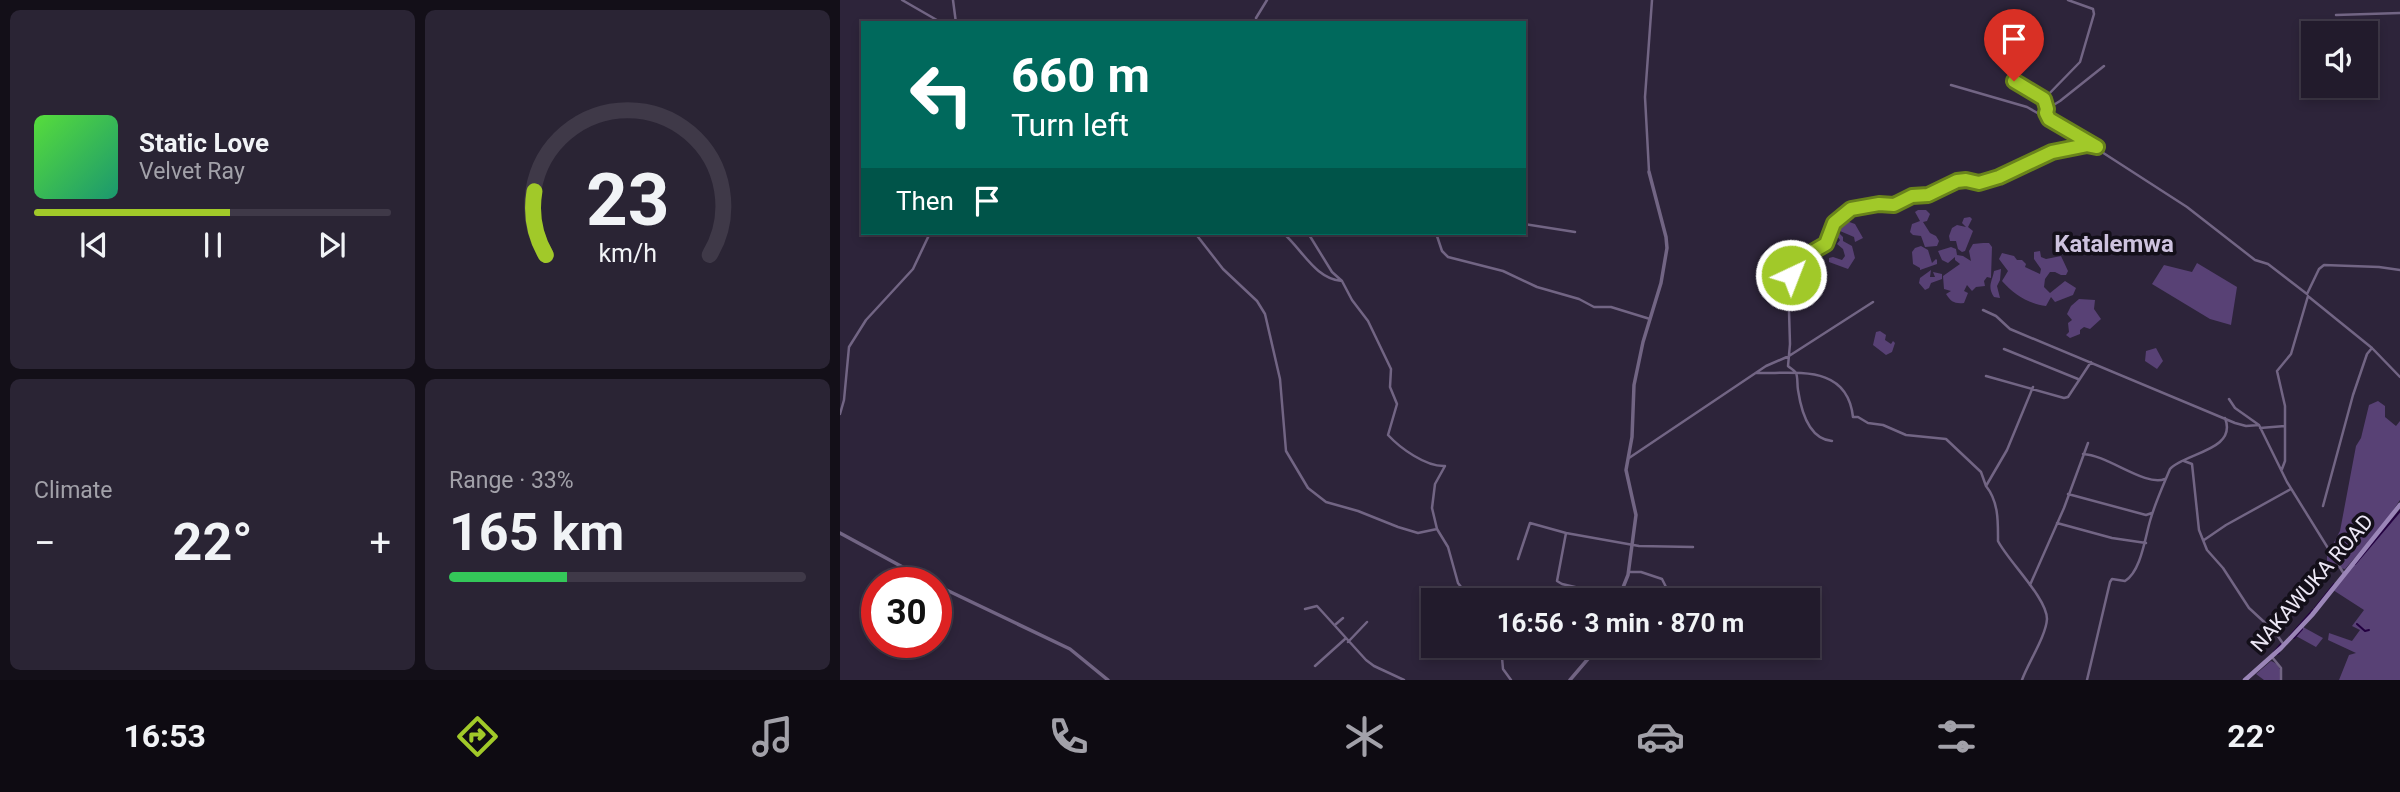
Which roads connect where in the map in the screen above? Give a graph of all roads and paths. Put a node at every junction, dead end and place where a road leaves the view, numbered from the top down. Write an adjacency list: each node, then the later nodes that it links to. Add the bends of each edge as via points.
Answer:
1 (902, 0): 8 (street)
2 (953, 0): 9 (street)
3 (1267, 0): 10 (street)
4 (1652, 0): 18 (street, via 1645,97)
5 (2068, 0): 14 (street, via 2092,9 2091,27 2080,62)
6 (2400, 13): 7 (street)
7 (2336, 15)
8 (939, 21)
9 (956, 21)
10 (1257, 21)
11 (2025, 64): 14 (street, via 2011,76)
12 (2104, 66): 15 (street)
13 (1951, 85): 16 (street, via 2027,107)
14 (2044, 99): 15 (street)
15 (2047, 109): 16 (street)
16 (2049, 119): 17 (street)
17 (2097, 147): 28 (street); 34 (street, via 2052,152 1979,183 1957,181 1898,204 1862,207 1844,214 1834,223 1826,244 1800,259 1798,272 1788,278)
18 (1649, 172): 31 (street, via 1667,248)
19 (1526, 224): 20 (street)
20 (1575, 232)
21 (929, 235): 43 (street, via 913,269 866,320 849,347)
22 (1197, 235): 67 (street, via 1265,314 1280,379 1286,451 1308,488 1326,502 1398,527 1418,533)
23 (1285, 235): 27 (street, via 1322,274)
24 (1309, 235): 27 (street)
25 (1437, 235): 31 (street, via 1448,257 1503,271 1594,307 1611,307)
26 (2400, 270): 28 (street, via 2324,265)
27 (1342, 281): 67 (street, via 1391,369 1390,387 1397,404 1388,435 1423,460 1445,466 1433,495)
28 (2308, 295): 32 (street); 48 (street, via 2291,354 2277,371)
29 (1873, 302): 34 (street)
30 (1983, 310): 35 (street, via 2010,329)
31 (1650, 319): 52 (street, via 1634,385 1632,437)
32 (2372, 348): 39 (street); 62 (street, via 2353,395)
33 (2004, 349): 40 (street)
34 (1789, 356): 36 (street); 37 (street, via 1788,366)
35 (2091, 362): 40 (street); 44 (street)
36 (1756, 373): 37 (street); 52 (street)
37 (1796, 374): 49 (street, via 1804,416 1819,438); 57 (street, via 1817,374 1838,383 1853,417 1906,435 1946,439 1981,472)
38 (1986, 376): 41 (street)
39 (2400, 377)
40 (2078, 379): 41 (street, via 2064,398)
41 (2033, 387): 57 (street, via 2007,450)
42 (2230, 399): 47 (street)
43 (840, 414)
44 (2225, 418): 45 (street); 46 (street)
45 (2233, 422): 46 (street); 47 (street)
46 (2228, 426): 53 (street, via 2216,444)
47 (2260, 426): 48 (street); 54 (street)
48 (2285, 426): 54 (street)
49 (1832, 441)
50 (2088, 443): 51 (street)
51 (2083, 454): 56 (street); 60 (street)
52 (1626, 460): 72 (street, via 1636,514)
53 (2182, 461): 55 (street, via 2174,463); 70 (street, via 2192,464)
54 (2282, 470): 59 (street)
55 (2166, 479): 56 (street); 58 (street)
56 (2160, 481): 58 (street)
57 (1986, 486): 78 (street, via 1999,522 1998,541)
58 (2163, 486): 63 (street)
59 (2291, 489): 70 (street); 76 (street)
60 (2068, 494): 64 (street); 66 (street)
61 (2400, 505): 76 (main road, NAKAWUKA ROAD)
62 (2323, 506)
63 (2153, 512): 64 (street); 65 (street)
64 (2146, 515): 65 (street)
65 (2150, 521): 71 (street)
66 (2057, 523): 71 (street); 78 (street)
67 (1437, 529): 79 (street)
68 (840, 533): 75 (street)
69 (1566, 533): 72 (street); 74 (street, via 1530,523); 80 (street, via 1557,580)
70 (2204, 540): 89 (street, via 2249,608)
71 (2146, 543): 99 (street, via 2129,579 2109,582)
72 (1632, 545): 73 (street); 77 (street)
73 (1693, 547)
74 (1518, 559)
75 (903, 567)
76 (2344, 574): 89 (main road, NAKAWUKA ROAD)
77 (1628, 575): 81 (street); 82 (street, via 1630,570 1662,579)
78 (2030, 585): 98 (street, via 2047,621)
79 (1462, 588)
80 (1577, 588)
81 (1623, 588)
82 (1666, 588)
83 (952, 593): 94 (street, via 1070,649)
84 (1305, 609): 87 (street, via 1315,605)
85 (1343, 618): 87 (street)
86 (1367, 622): 88 (street)
87 (1336, 624): 88 (street)
88 (1347, 640): 93 (street); 95 (street, via 1374,666)
89 (2284, 645): 90 (main road, NAKAWUKA ROAD)
90 (2272, 656): 100 (main road, NAKAWUKA ROAD); 101 (street, via 2281,668)
91 (1502, 658): 96 (street)
92 (1589, 658): 97 (street)
93 (1315, 666)
94 (1108, 680)
95 (1404, 680)
96 (1511, 680)
97 (1570, 680)
98 (2022, 680)
99 (2087, 680)
100 (2245, 680)
101 (2281, 680)

